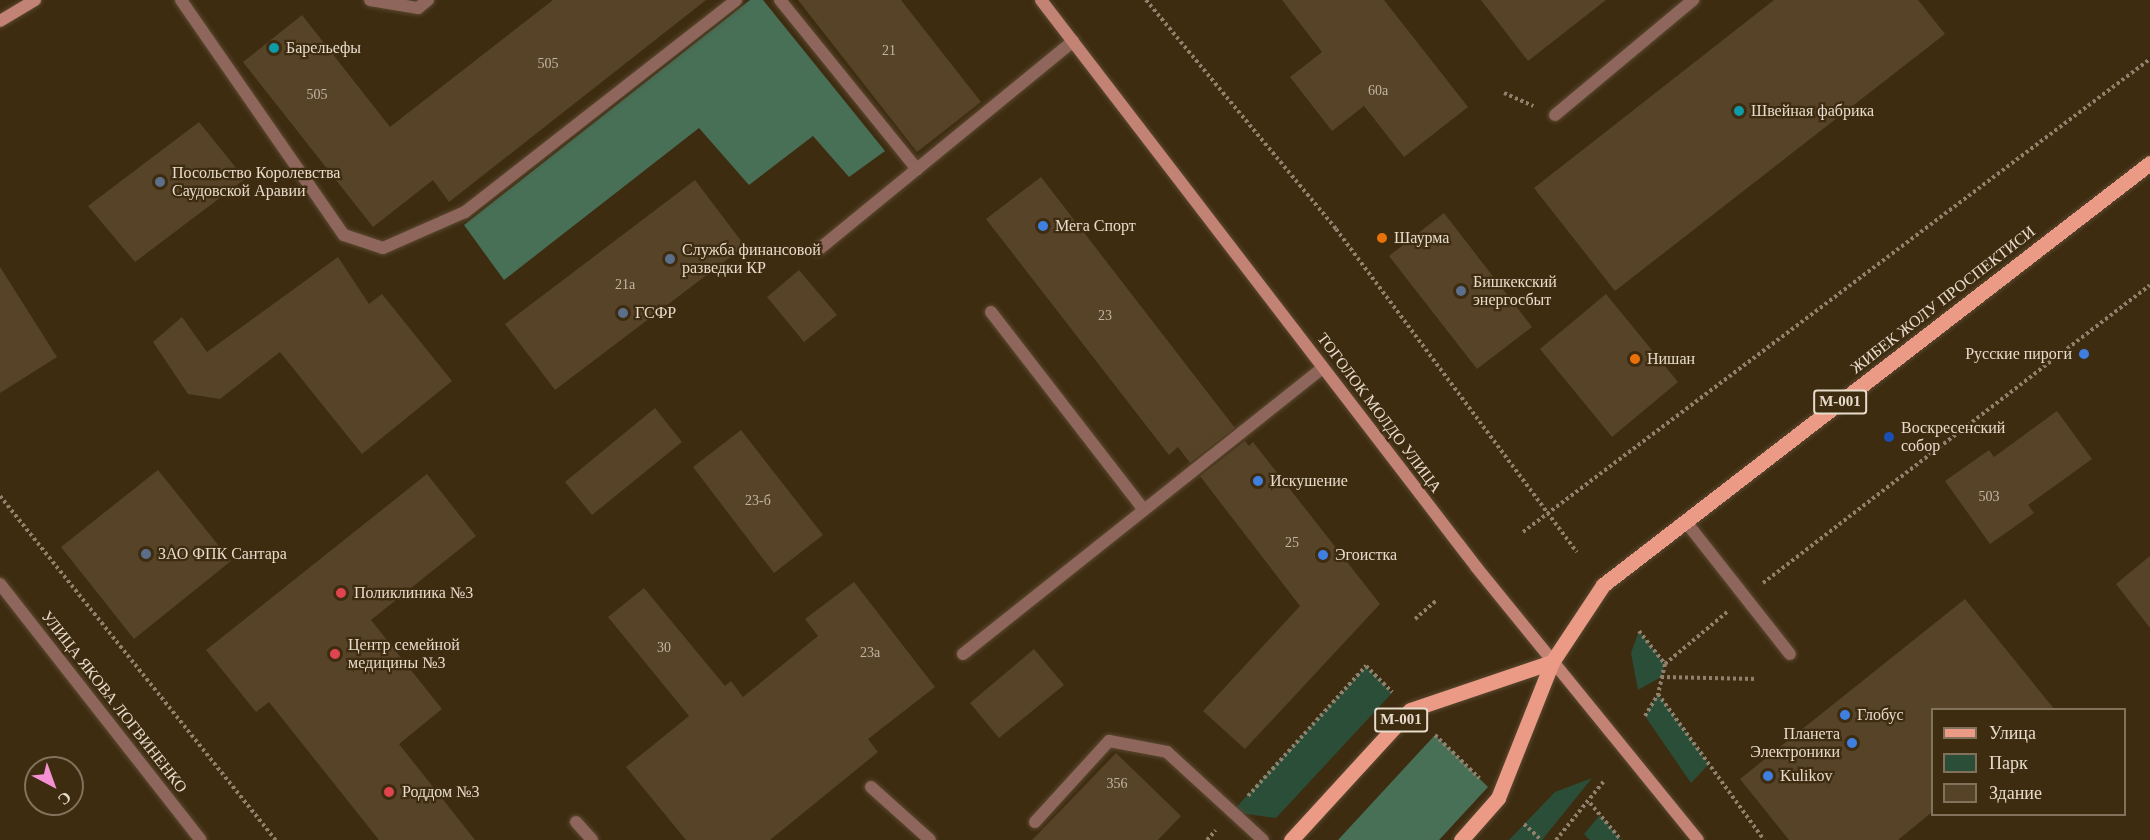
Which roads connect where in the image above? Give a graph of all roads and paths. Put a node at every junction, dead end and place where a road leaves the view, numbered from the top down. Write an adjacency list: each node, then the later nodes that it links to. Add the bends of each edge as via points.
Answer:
1 (35, 0): 10 (main road)
2 (181, 0): 5 (street, via 344,235 383,248 465,212)
3 (370, 0): 4 (street, via 418,8)
4 (428, 0)
5 (736, 0)
6 (780, 0): 16 (street)
7 (1041, 0): 11 (main road, ТОГОЛОК МОЛДО УЛИЦА)
8 (1146, 0): 23 (path, via 1336,229)
9 (1693, 0): 14 (street)
10 (0, 21)
11 (1073, 41): 16 (street); 20 (main road, ТОГОЛОК МОЛДО УЛИЦА)
12 (2150, 58): 23 (path)
13 (1504, 93): 14 (path)
14 (1555, 115)
15 (2150, 163): 24 (main road, ЖИБЕК ЖОЛУ ПРОСПЕКТИСИ / М-001)
16 (917, 169): 17 (street)
17 (818, 250)
18 (2150, 285): 28 (path)
19 (991, 312): 22 (street)
20 (1323, 368): 22 (street); 34 (main road, ТОГОЛОК МОЛДО УЛИЦА)
21 (0, 496): 51 (path)
22 (1144, 510): 32 (street)
23 (1548, 514): 25 (path); 26 (path)
24 (1686, 522): 28 (street); 34 (main road, ЖИБЕК ЖОЛУ ПРОСПЕКТИСИ / М-001, via 1603,585)
25 (1523, 532)
26 (1577, 552)
27 (0, 584): 50 (street, УЛИЦА ЯКОВА ЛОГВИНЕНКО)
28 (1744, 597): 33 (street); 35 (path)
29 (1437, 600): 30 (path)
30 (1414, 618)
31 (1639, 631): 35 (path)
32 (963, 654)
33 (1790, 654)
34 (1552, 662): 56 (main road, М-001, via 1410,710); 57 (main road, ЖИБЕК ЖОЛУ ПРОСПЕКТИСИ / М-001, via 1498,798); 61 (main road, ТОГОЛОК МОЛДО УЛИЦА)
35 (1665, 664): 36 (path)
36 (1662, 676): 37 (path); 39 (path)
37 (1757, 679)
38 (1392, 693): 46 (path, via 1366,666)
39 (1658, 694): 40 (path); 62 (path)
40 (1645, 716)
41 (1436, 735): 44 (path)
42 (1605, 780): 45 (path)
43 (871, 787): 53 (street)
44 (1488, 787)
45 (1590, 803): 59 (path); 60 (path)
46 (1232, 812): 48 (street, via 1167,752 1109,741); 54 (path); 55 (street)
47 (576, 822): 52 (street)
48 (1035, 822)
49 (1524, 824): 58 (path)
50 (201, 840)
51 (276, 840)
52 (592, 840)
53 (930, 840)
54 (1207, 840)
55 (1263, 840)
56 (1291, 840)
57 (1461, 840)
58 (1541, 840)
59 (1556, 840)
60 (1621, 840)
61 (1698, 840)
62 (1764, 840)

